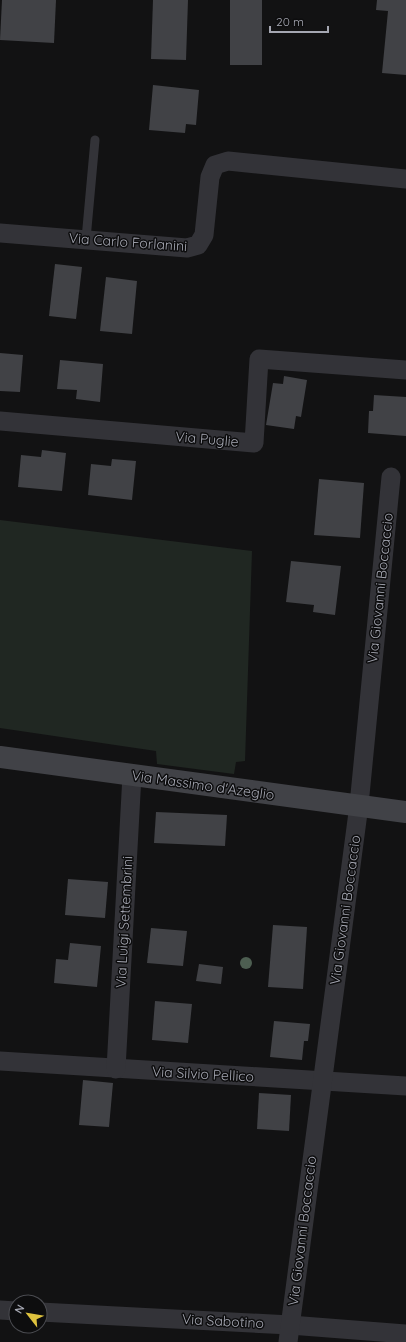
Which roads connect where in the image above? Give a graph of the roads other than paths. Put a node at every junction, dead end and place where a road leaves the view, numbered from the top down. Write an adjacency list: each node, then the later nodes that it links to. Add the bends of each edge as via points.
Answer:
1 (95, 140): 4 (lane)
2 (406, 179): 4 (street, Via Carlo Forlanini, via 228,162 216,165 210,177 204,235 198,245 187,248)
3 (0, 232): 4 (street, Via Carlo Forlanini)
4 (86, 240)
5 (406, 370): 6 (street, Via Puglie, via 259,359 254,443)
6 (0, 421)
7 (391, 477): 10 (street, Via Giovanni Boccaccio)
8 (0, 757): 9 (street, Via Massimo d'Azeglio)
9 (132, 775): 10 (street, Via Massimo d'Azeglio); 13 (street, Via Luigi Settembrini)
10 (359, 805): 11 (street, Via Massimo d'Azeglio); 14 (street, Via Giovanni Boccaccio)
11 (406, 812)
12 (0, 1061): 13 (street, Via Silvio Pellico)
13 (116, 1069): 14 (street, Via Silvio Pellico)
14 (322, 1081): 15 (street, Via Silvio Pellico); 17 (street, Via Giovanni Boccaccio)
15 (406, 1086)
16 (48, 1313): 17 (street, Via Sabotino)
17 (289, 1333): 18 (street, Via Sabotino)
18 (406, 1334)

